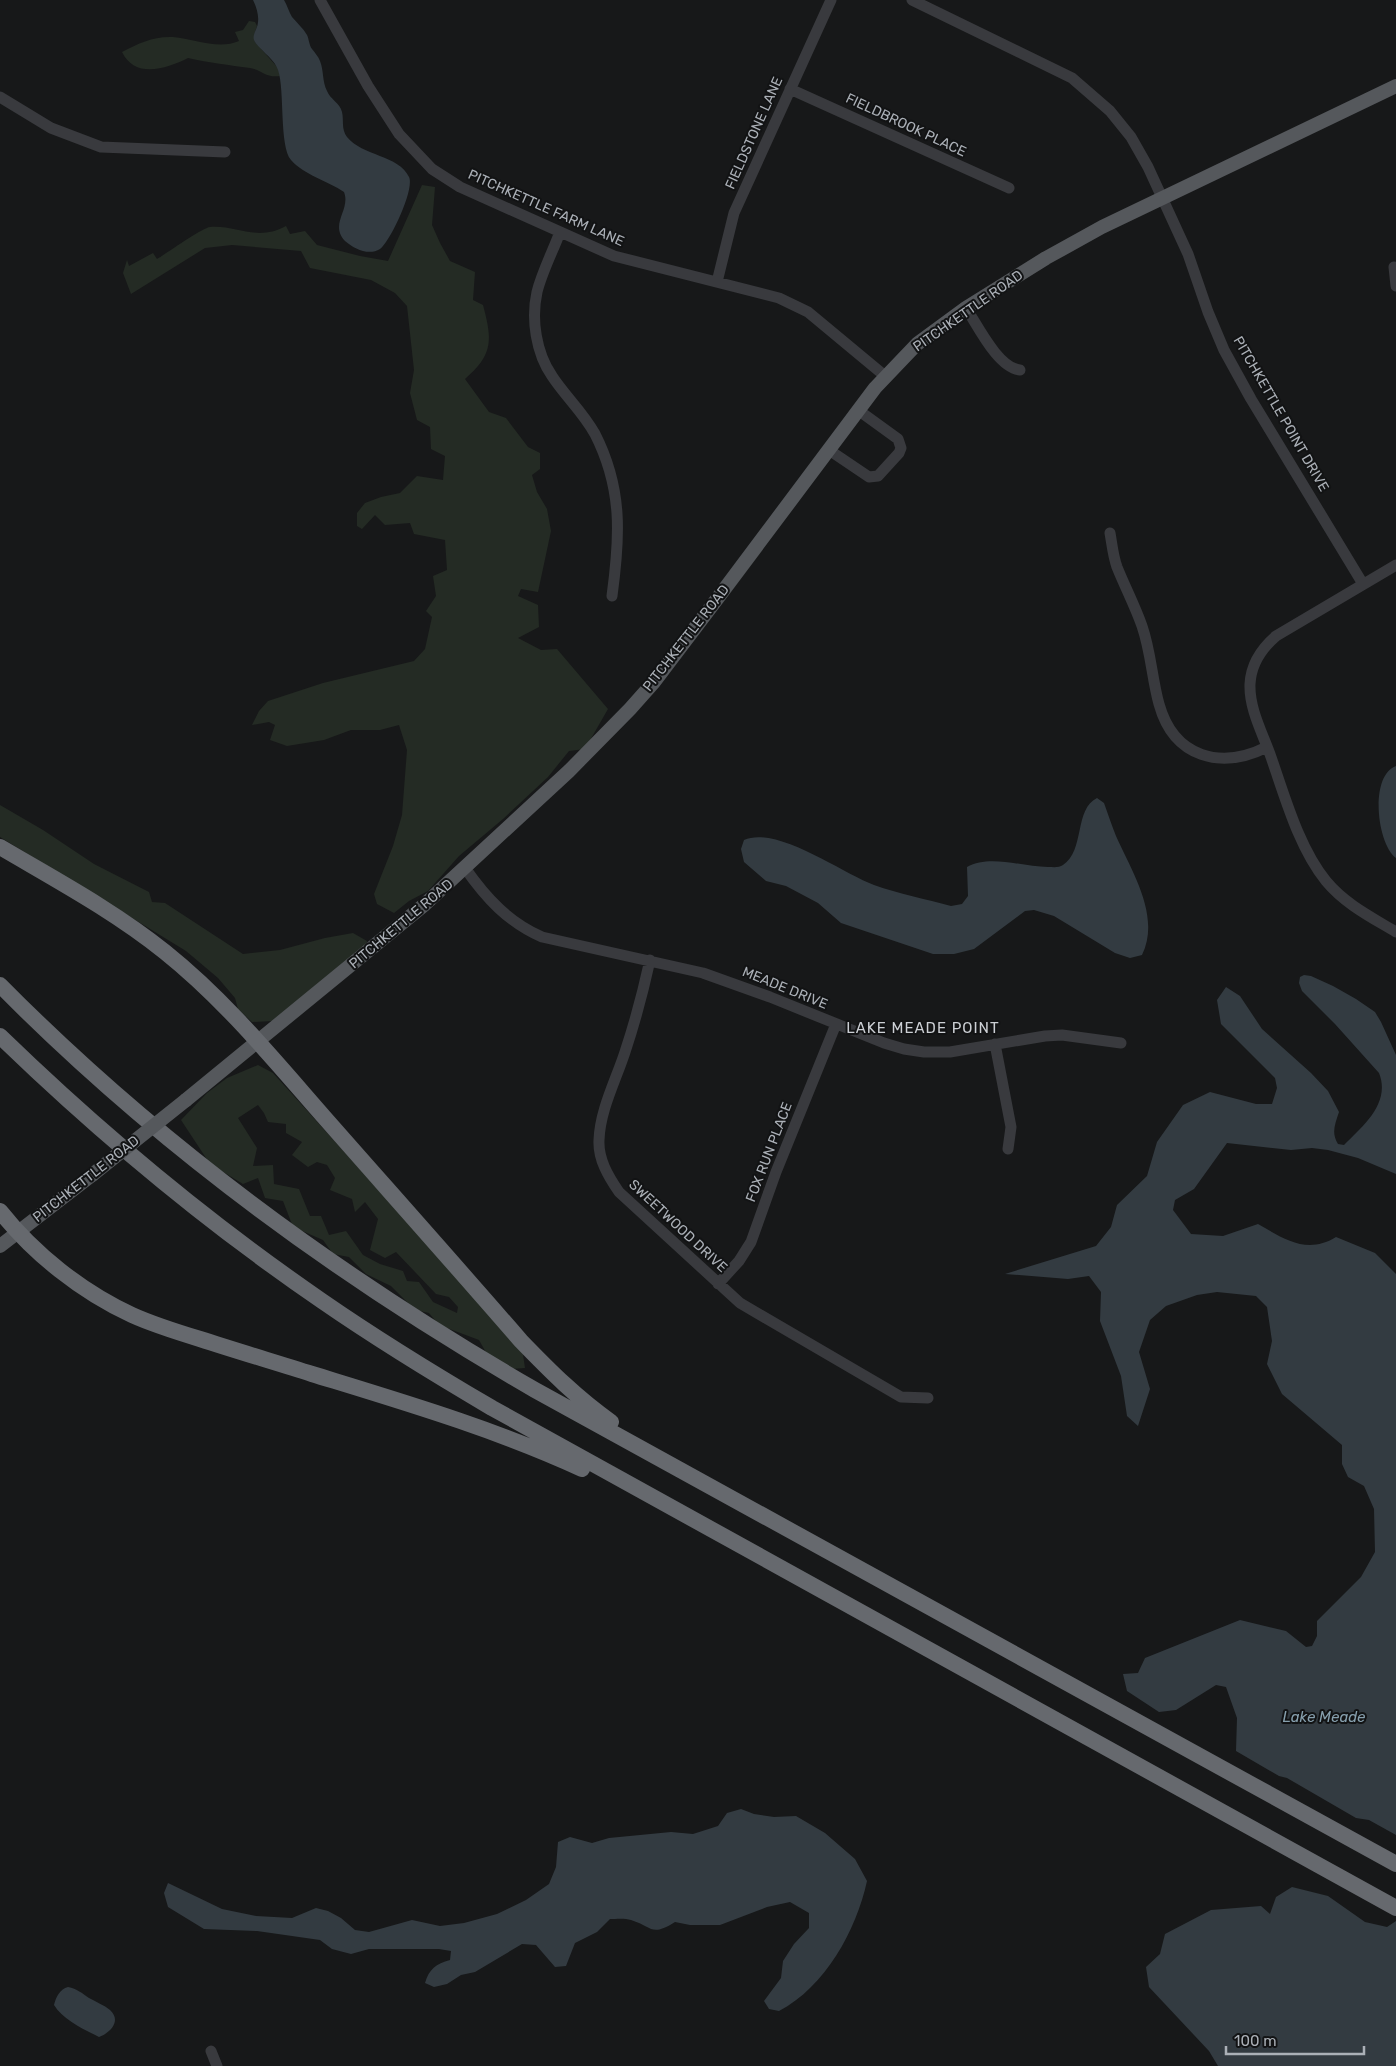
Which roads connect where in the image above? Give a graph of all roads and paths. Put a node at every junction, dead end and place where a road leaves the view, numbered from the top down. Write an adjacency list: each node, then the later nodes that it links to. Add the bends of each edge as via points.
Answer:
1 (320, 0): 10 (street, PITCHKETTLE FARM LANE, via 399,134 432,169 460,187)
2 (831, 0): 5 (street, FIELDSTONE LANE)
3 (912, 0): 9 (street, PITCHKETTLE POINT DRIVE, via 1072,78 1110,111 1130,137)
4 (1396, 86): 9 (main road, PITCHKETTLE ROAD)
5 (790, 89): 8 (street, FIELDBROOK PLACE); 12 (street, FIELDSTONE LANE, via 734,213)
6 (0, 98): 7 (street, via 51,128 101,147)
7 (225, 152)
8 (1009, 188)
9 (1162, 198): 14 (main road, PITCHKETTLE ROAD, via 1046,258); 21 (street, PITCHKETTLE POINT DRIVE, via 1229,358)
10 (560, 232): 12 (street, PITCHKETTLE FARM LANE, via 614,256); 22 (street, via 537,292 537,341 551,376 581,411 595,434 610,472 618,526)
11 (1394, 266): 13 (street)
12 (717, 282): 16 (street, PITCHKETTLE FARM LANE, via 779,298 808,312)
13 (1396, 286)
14 (966, 308): 15 (street, via 1004,363); 16 (main road, PITCHKETTLE ROAD, via 917,344)
15 (1020, 370)
16 (885, 376): 17 (main road, PITCHKETTLE ROAD)
17 (858, 410): 18 (main road, PITCHKETTLE ROAD); 18 (street, via 898,439 899,453 873,478 865,476)
18 (829, 450): 25 (main road, PITCHKETTLE ROAD, via 654,682 569,771)
19 (1110, 533): 23 (street, via 1117,567 1143,627 1159,703 1169,728 1193,752 1215,758 1244,756)
20 (1396, 565): 21 (street)
21 (1364, 584): 23 (street, via 1276,636 1260,652 1252,673 1251,697)
22 (612, 596)
23 (1267, 747): 26 (street, via 1316,867 1352,906)
24 (0, 847): 31 (highway, via 95,903 165,952)
25 (465, 868): 27 (street, MEADE DRIVE, via 487,897 526,930 551,940); 31 (main road, PITCHKETTLE ROAD, via 424,906)
26 (1396, 932)
27 (650, 960): 29 (street, MEADE DRIVE, via 745,987); 38 (street, SWEETWOOD DRIVE, via 642,1000 602,1117 600,1156 607,1176 618,1192)
28 (0, 985): 40 (highway, via 96,1076 202,1165 334,1265 466,1350)
29 (836, 1024): 33 (street, MEADE DRIVE, via 884,1043 924,1052 950,1052); 38 (street, FOX RUN PLACE, via 751,1242)
30 (0, 1036): 41 (highway, via 160,1180 321,1300 477,1399)
31 (258, 1041): 36 (main road, PITCHKETTLE ROAD, bridge); 40 (highway, via 558,1380 596,1411)
32 (1121, 1042): 33 (street, MEADE DRIVE, via 1062,1035)
33 (995, 1044): 34 (street, via 1012,1127)
34 (1008, 1149)
35 (0, 1210): 36 (highway)
36 (18, 1232): 37 (main road, PITCHKETTLE ROAD); 41 (highway, via 80,1285 131,1315 500,1434)
37 (0, 1246)
38 (718, 1284): 39 (street, SWEETWOOD DRIVE, via 740,1303 901,1397)
39 (928, 1398)
40 (692, 1476): 42 (highway)
41 (680, 1512): 43 (highway)
42 (1396, 1864)
43 (1395, 1907)
44 (211, 2051): 45 (street)
45 (217, 2066)

